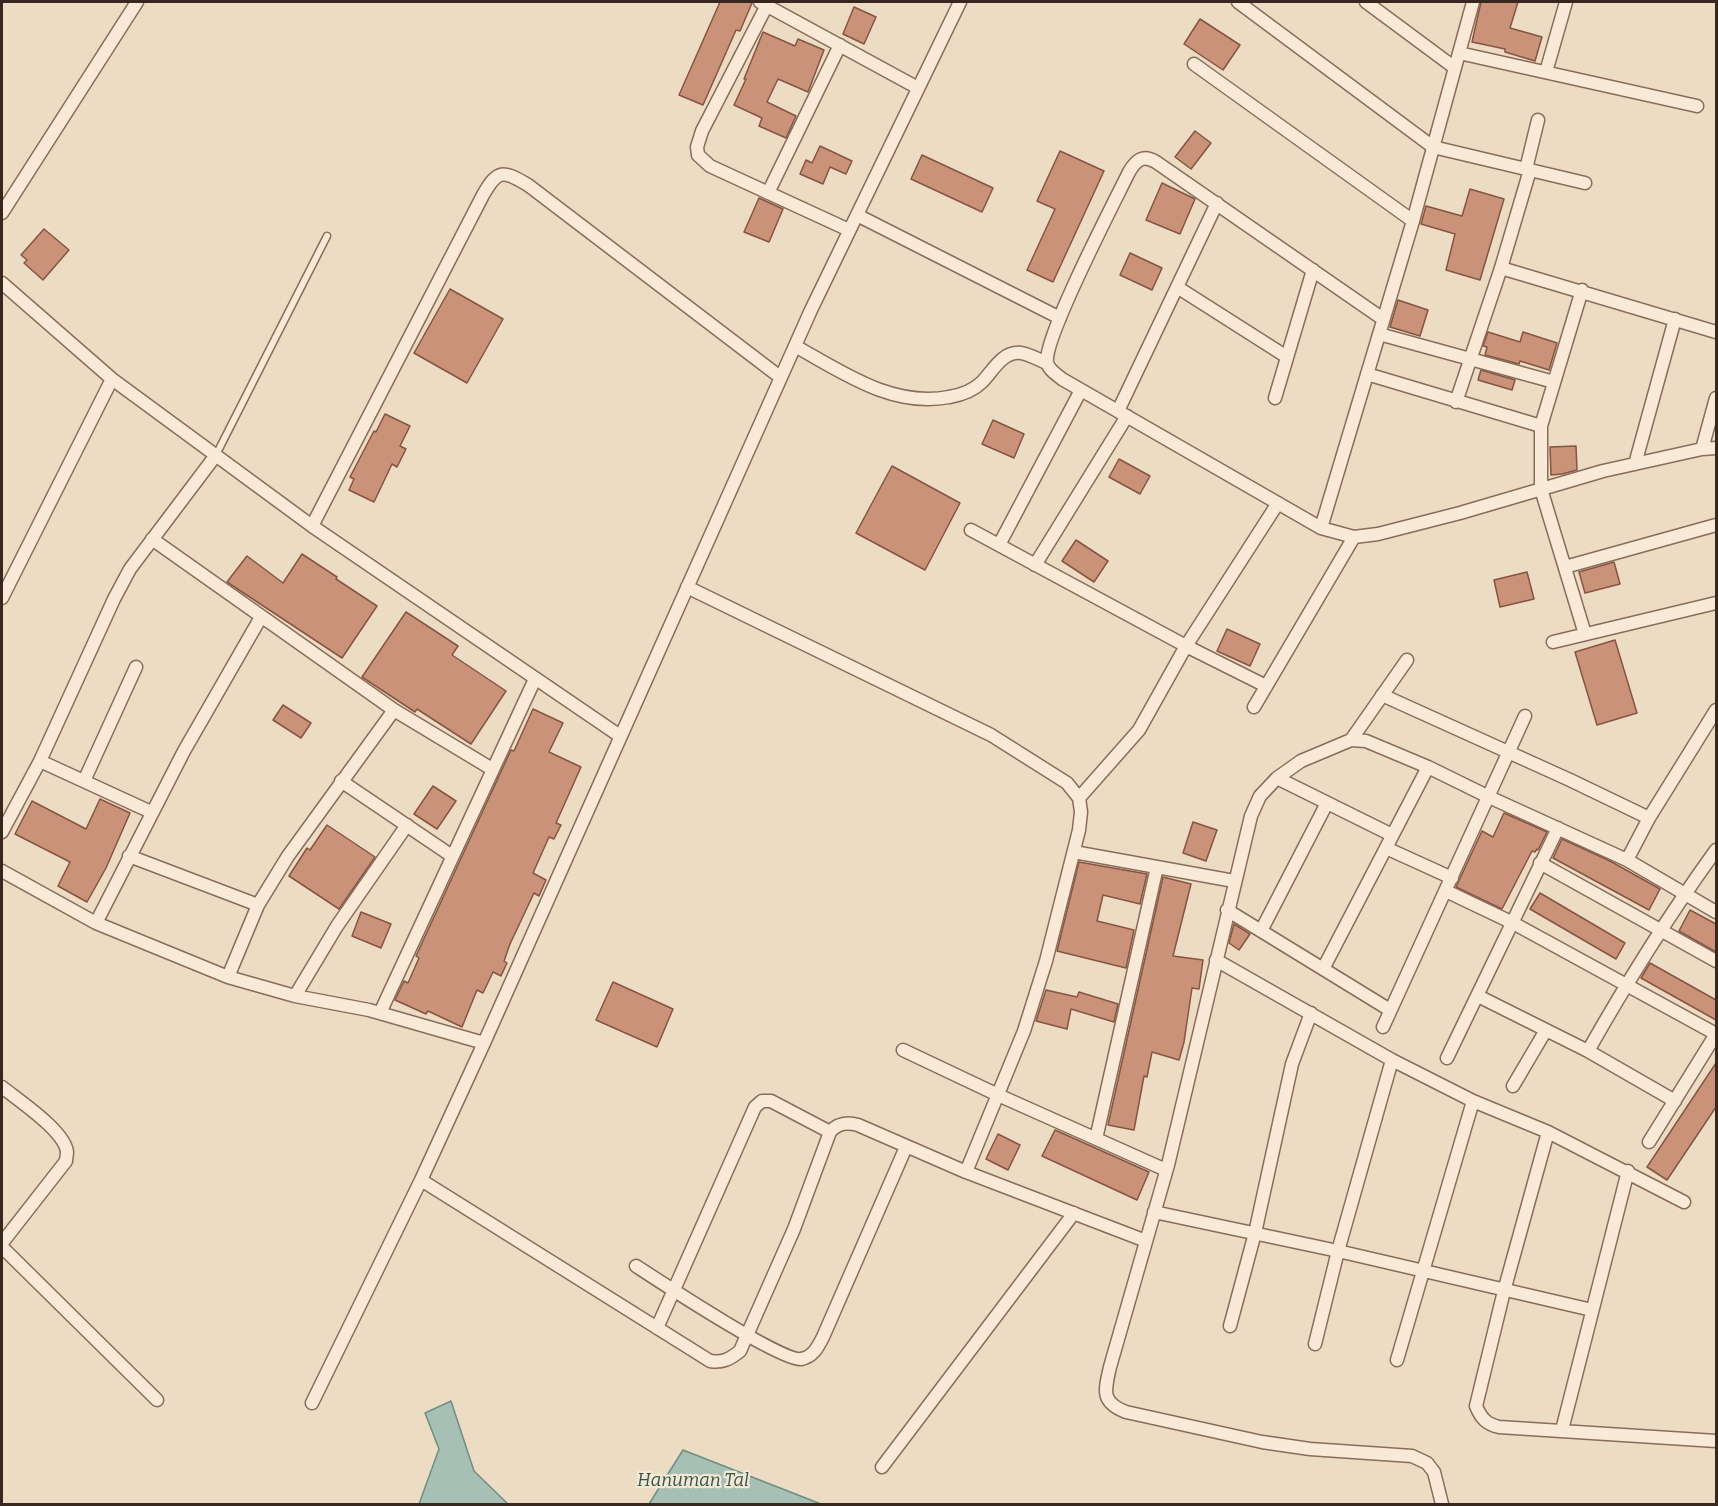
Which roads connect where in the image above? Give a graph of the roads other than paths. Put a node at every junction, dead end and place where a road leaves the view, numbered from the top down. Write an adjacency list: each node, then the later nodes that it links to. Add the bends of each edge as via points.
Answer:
1 (137, 2): 21 (street)
2 (960, 2): 13 (street)
3 (1238, 2): 16 (street)
4 (1366, 2): 11 (street)
5 (1473, 2): 9 (street)
6 (1566, 2): 12 (street)
7 (764, 3): 8 (street); 19 (street, via 697,147 698,155 710,166)
8 (840, 45): 13 (street); 19 (street)
9 (1459, 53): 11 (street); 12 (street)
10 (1194, 64): 23 (street)
11 (1455, 68): 16 (street)
12 (1546, 72): 14 (street)
13 (918, 88): 22 (street)
14 (1697, 106)
15 (1538, 120): 17 (street)
16 (1433, 147): 17 (street); 23 (street)
17 (1528, 169): 18 (street); 26 (street)
18 (1586, 183)
19 (768, 193): 24 (street)
20 (1217, 203): 27 (street); 29 (street); 31 (street, via 1149,158 1136,161)
21 (2, 213)
22 (857, 215): 24 (street); 31 (street)
23 (1413, 221): 32 (street)
24 (849, 230): 36 (street)
25 (327, 236): 52 (lane)
26 (1501, 268): 30 (street); 38 (street)
27 (1313, 270): 32 (street); 37 (street)
28 (2, 283): 42 (street)
29 (1177, 287): 37 (street); 48 (street)
30 (1582, 290): 33 (street); 43 (street)
31 (1060, 318): 39 (street)
32 (1383, 319): 35 (street)
33 (1674, 319): 34 (street); 53 (street)
34 (1716, 332)
35 (1379, 334): 38 (street); 40 (street)
36 (795, 346): 39 (street, via 879,391 900,397 947,398 969,392 1010,355 1021,353); 41 (street)
37 (1287, 357): 45 (street)
38 (1471, 359): 43 (street); 47 (street)
39 (1047, 363): 44 (street, via 1062,379)
40 (1367, 374): 47 (street); 58 (street)
41 (780, 377): 57 (street, via 528,184 510,174 500,176 491,181 483,195); 65 (street)
42 (112, 379): 52 (street); 66 (street)
43 (1554, 382): 49 (street)
44 (1081, 390): 48 (street); 62 (street)
45 (1275, 398)
46 (1716, 398): 51 (street)
47 (1456, 402): 49 (street)
48 (1122, 414): 55 (street); 63 (street)
49 (1541, 426): 54 (street)
50 (1716, 448): 51 (street)
51 (1702, 449): 53 (street)
52 (216, 455): 57 (street); 61 (street)
53 (1635, 464): 54 (street)
54 (1541, 489): 60 (street, via 1378,534); 64 (street)
55 (1278, 503): 58 (street); 71 (street)
56 (1716, 525): 64 (street)
57 (312, 526): 74 (street)
58 (1321, 528): 60 (street)
59 (971, 530): 62 (street)
60 (1354, 537): 75 (street)
61 (152, 539): 68 (street); 84 (street, via 114,599)
62 (999, 545): 63 (street)
63 (1035, 565): 71 (street)
64 (1565, 567): 69 (street)
65 (687, 587): 81 (street); 91 (street, via 991,735 1067,783)
66 (2, 598)
67 (1716, 603): 69 (street)
68 (261, 617): 78 (street); 93 (street)
69 (1585, 634): 70 (street)
70 (1553, 642)
71 (1186, 646): 75 (street); 91 (street, via 1139,730)
72 (1407, 660): 76 (street)
73 (136, 667): 88 (street)
74 (535, 680): 81 (street); 86 (street)
75 (1266, 686): 77 (street)
76 (1382, 695): 82 (street); 83 (street)
77 (1254, 707)
78 (393, 710): 86 (street); 89 (street)
79 (1716, 710): 94 (street)
80 (1525, 716): 83 (street)
81 (620, 736): 131 (street)
82 (1351, 740): 85 (street, via 1382,746); 87 (street, via 1301,761)
83 (1508, 752): 90 (street); 94 (street)
84 (40, 761): 88 (street); 97 (street)
85 (1428, 766): 90 (street); 98 (street)
86 (492, 769): 103 (street)
87 (1277, 778): 92 (street); 109 (street, via 1260,796 1251,816)
88 (84, 781): 93 (street)
89 (341, 781): 95 (street); 112 (street)
90 (1489, 797): 96 (street); 108 (street)
91 (1078, 798): 100 (street, via 1081,812)
92 (1327, 803): 98 (street); 118 (street)
93 (151, 812): 102 (street)
94 (1649, 818): 104 (street)
95 (407, 825): 103 (street); 124 (street, via 343,917)
96 (1558, 828): 104 (street); 105 (street)
97 (2, 832)
98 (1392, 836): 99 (street)
99 (1386, 848): 108 (street); 121 (street)
100 (1074, 852): 106 (street); 138 (street, via 1046,961)
101 (1716, 853): 111 (street)
102 (129, 856): 112 (street); 115 (street)
103 (452, 856): 127 (street)
104 (1627, 860): 111 (street)
105 (1540, 863): 116 (street); 117 (street)
106 (1157, 867): 109 (street); 143 (street)
107 (2, 871): 115 (street)
108 (1452, 878): 110 (street)
109 (1234, 881): 113 (street)
110 (1446, 891): 116 (street); 126 (street)
111 (1685, 894): 114 (street); 117 (street)
112 (258, 905): 122 (street)
113 (1227, 910): 118 (street); 119 (street)
114 (1716, 912)
115 (96, 923): 122 (street)
116 (1513, 923): 123 (street); 125 (street)
117 (1661, 930): 120 (street); 123 (street)
118 (1261, 931): 121 (street)
119 (1216, 960): 128 (street); 146 (street)
120 (1716, 961)
121 (1323, 969): 126 (street)
122 (228, 977): 124 (street)
123 (1626, 985): 133 (street); 140 (street, via 1716,1034)
124 (295, 996): 127 (street)
125 (1478, 996): 130 (street); 134 (street)
126 (1390, 1010): 129 (street)
127 (380, 1013): 131 (street)
128 (1311, 1013): 135 (street); 153 (street, via 1292,1064)
129 (1383, 1027)
130 (1546, 1030): 133 (street); 136 (street)
131 (484, 1043): 149 (street)
132 (903, 1050): 138 (street)
133 (1588, 1051): 140 (street)
134 (1447, 1058)
135 (1392, 1060): 139 (street); 156 (street)
136 (1513, 1086)
137 (2, 1087): 155 (street, via 49,1126 67,1151 66,1161)
138 (998, 1095): 143 (street); 148 (street)
139 (1473, 1101): 142 (street); 158 (street)
140 (1675, 1101): 144 (street)
141 (830, 1132): 145 (street, via 848,1123); 159 (street, via 771,1101 762,1101 755,1107); 164 (street, via 794,1229)
142 (1548, 1132): 147 (street); 160 (street)
143 (1096, 1139): 146 (street)
144 (1649, 1142)
145 (906, 1147): 148 (street); 164 (street, via 815,1352 803,1359 792,1358)
146 (1166, 1170): 151 (street)
147 (1628, 1171): 150 (street); 161 (street)
148 (966, 1172): 152 (street)
149 (421, 1180): 163 (street); 168 (street)
150 (1684, 1202)
151 (1154, 1212): 153 (street); 154 (street)
152 (1074, 1213): 154 (street); 171 (street)
153 (1255, 1233): 156 (street); 162 (street)
154 (1146, 1241): 172 (street, via 1106,1388 1113,1407 1262,1442 1412,1456 1427,1463 1434,1472)
155 (2, 1245): 167 (street)
156 (1338, 1251): 158 (street); 165 (street)
157 (636, 1266): 159 (street)
158 (1422, 1271): 160 (street); 166 (street)
159 (673, 1291): 163 (street); 164 (street)
160 (1504, 1291): 161 (street); 169 (street, via 1476,1406 1480,1417 1499,1427)
161 (1592, 1310): 169 (street)
162 (1230, 1326)
163 (657, 1328): 164 (street, via 719,1363 740,1351)
164 (747, 1335)
165 (1315, 1344)
166 (1397, 1360)
167 (157, 1400)
168 (312, 1403)
169 (1562, 1430): 170 (street)
170 (1716, 1441)
171 (882, 1467)
172 (1442, 1504)

